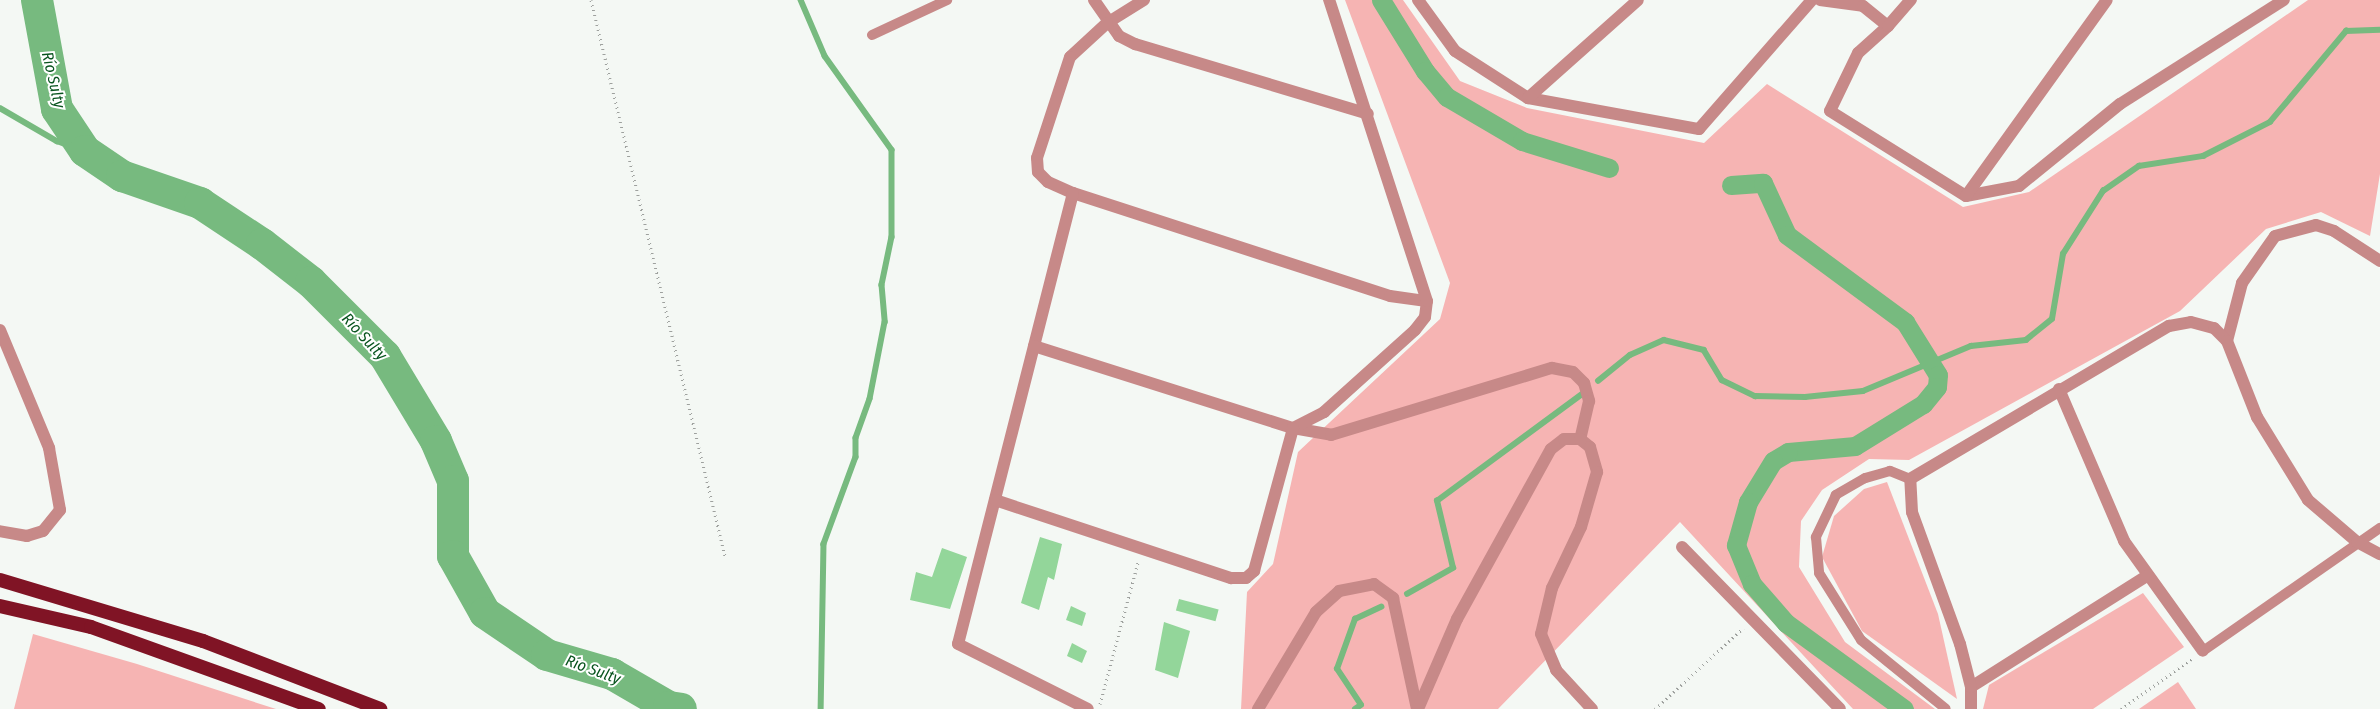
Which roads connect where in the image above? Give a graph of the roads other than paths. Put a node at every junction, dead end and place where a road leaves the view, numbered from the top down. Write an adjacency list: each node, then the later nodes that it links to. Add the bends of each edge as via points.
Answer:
1 (947, 0): 14 (lane)
2 (1094, 0): 12 (street)
3 (1144, 0): 12 (street)
4 (1329, 0): 16 (street)
5 (1418, 0): 15 (street, via 1455,51)
6 (1638, 0): 15 (street)
7 (1812, 0): 15 (street, via 1699,129)
8 (1820, 0): 13 (street, via 1863,6)
9 (1911, 0): 13 (street)
10 (2108, 0): 18 (street)
11 (2284, 0): 18 (street, via 2120,104 2020,186)
12 (1107, 23): 16 (street, via 1119,36 1135,44); 17 (street, via 1070,57 1037,158 1038,172 1048,182)
13 (1888, 26): 18 (street, via 1858,53 1830,111)
14 (872, 36)
15 (1528, 98)
16 (1368, 114): 20 (street)
17 (1073, 193): 20 (street, via 1390,296); 23 (street)
18 (1966, 196)
19 (2380, 261): 22 (street, via 2334,232 2316,226 2275,236 2242,283)
20 (1427, 301): 25 (street, via 1425,317 1415,330 1324,412)
21 (0, 330): 30 (street, via 49,448 60,510 43,531 27,536)
22 (2228, 341): 24 (street, via 2214,328 2191,322 2170,326); 31 (street, via 2257,417 2279,457 2308,500)
23 (1034, 346): 25 (street); 28 (street)
24 (2059, 389): 27 (street); 34 (street, via 2124,541)
25 (1293, 428): 26 (street, via 1331,435 1552,368 1572,372 1584,383 1589,401); 28 (street, via 1254,571 1246,578 1231,578)
26 (1580, 438): 43 (street, via 1564,439 1551,449 1457,618); 44 (street, via 1590,447 1597,472 1581,527 1552,588 1541,634 1556,670)
27 (1910, 479): 38 (street, via 1912,512); 46 (lane, via 1890,471 1866,478 1836,496 1816,537 1819,573 1861,640)
28 (995, 500): 41 (street, via 958,644)
29 (2380, 528): 31 (lane)
30 (0, 531)
31 (2356, 542): 33 (street); 37 (lane)
32 (1682, 547): 45 (street)
33 (2380, 554)
34 (2148, 575): 37 (street); 38 (street)
35 (0, 580): 40 (highway, via 193,638)
36 (0, 606): 39 (highway, via 91,627)
37 (2203, 651)
38 (1972, 687): 47 (street)
39 (319, 709)
40 (380, 709)
41 (1088, 709)
42 (1258, 709): 43 (street, via 1316,612 1339,591 1374,584 1393,598)
43 (1418, 709)
44 (1592, 709)
45 (1840, 709)
46 (1946, 709)
47 (1971, 709)

